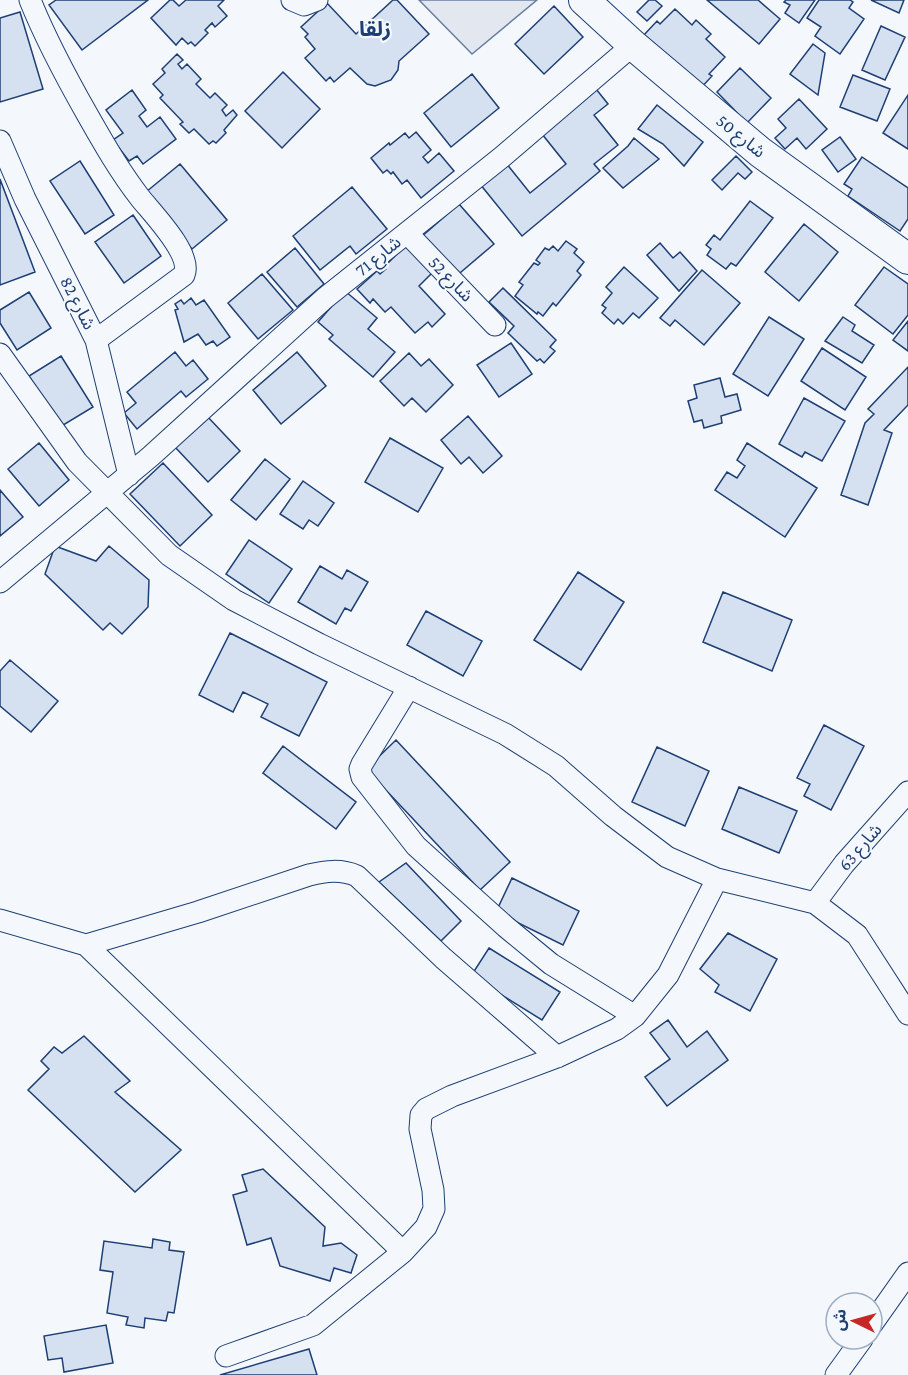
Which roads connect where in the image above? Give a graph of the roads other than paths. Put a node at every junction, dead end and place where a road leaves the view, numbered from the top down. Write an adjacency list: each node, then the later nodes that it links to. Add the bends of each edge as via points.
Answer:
1 (30, 0): 10 (street, via 54,56 120,172 179,248 186,263 178,280)
2 (292, 0): 3 (street, via 304,5)
3 (317, 0)
4 (584, 0): 5 (street, شارع 50)
5 (633, 45): 7 (street, شارع 71); 8 (street, شارع 50, via 760,152)
6 (0, 141): 10 (street, شارع 82)
7 (407, 233): 9 (street, شارع 52); 12 (street, شارع 71, via 325,298)
8 (908, 259)
9 (495, 325)
10 (96, 340): 12 (street, شارع 82)
11 (0, 354): 13 (street, via 77,462)
12 (129, 475): 13 (street, شارع 71)
13 (106, 494): 14 (street, شارع 71); 15 (street, via 170,555 234,600)
14 (0, 582)
15 (409, 687): 17 (street, via 505,734 556,766 667,857); 22 (street, via 360,769 370,791 416,846 506,927 551,964)
16 (908, 792): 18 (street, شارع 63)
17 (717, 879): 18 (street); 22 (street, via 668,975)
18 (815, 903): 21 (street, via 857,935)
19 (0, 920): 20 (street)
20 (87, 945): 23 (street, via 309,875 349,872); 24 (street)
21 (908, 1014)
22 (635, 1016): 23 (street, via 617,1029)
23 (557, 1057): 24 (street, via 426,1109 420,1129 434,1209 426,1227)
24 (403, 1252): 28 (street, via 313,1325)
25 (908, 1273): 26 (street)
26 (884, 1307)
27 (853, 1351): 29 (street)
28 (226, 1356)
29 (836, 1375)

